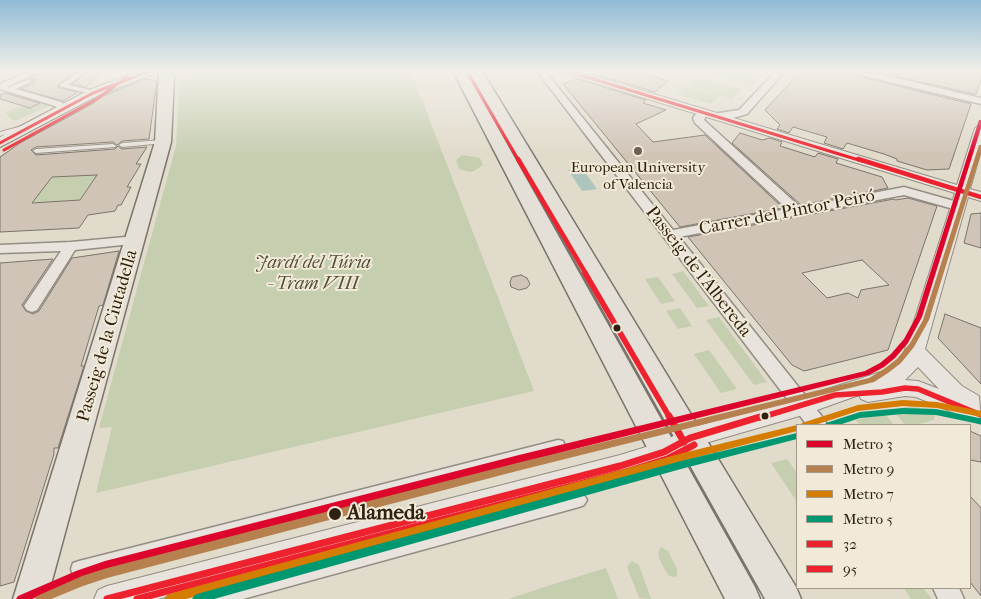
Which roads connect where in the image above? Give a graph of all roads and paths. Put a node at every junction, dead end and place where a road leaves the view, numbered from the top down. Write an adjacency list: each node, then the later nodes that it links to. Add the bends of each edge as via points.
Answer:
1 (42, 99): 9 (street)
2 (81, 99): 9 (main road)
3 (166, 99): 14 (main road, Passeig de la Ciutadella)
4 (475, 99): 34 (main road)
5 (490, 99): 34 (main road)
6 (563, 99): 23 (street, Passeig de l'Albereda)
7 (660, 99): 10 (street)
8 (754, 99): 11 (street, via 743,112)
9 (64, 108): 13 (main road)
10 (703, 112): 11 (street); 22 (street, via 699,120)
11 (716, 116): 18 (street)
12 (981, 128): 21 (street)
13 (0, 141)
14 (163, 142): 15 (lane); 24 (main road, Passeig de la Ciutadella)
15 (122, 145)
16 (113, 146): 17 (lane)
17 (36, 150)
18 (916, 178): 19 (street, via 911,178); 21 (street)
19 (904, 191): 21 (street); 22 (street, Carrer del Pintor Peiró)
20 (981, 197): 21 (street)
21 (960, 199): 28 (street)
22 (797, 211): 23 (street, Carrer del Pintor Peiró)
23 (669, 235): 30 (street, Passeig de l'Albereda)
24 (136, 240): 25 (street); 39 (main road, Passeig de la Ciutadella)
25 (71, 246): 26 (street); 27 (street)
26 (0, 249)
27 (32, 306)
28 (915, 351): 29 (street, via 910,364 896,376); 31 (street, via 955,392)
29 (835, 395): 30 (street); 32 (street, via 918,389)
30 (804, 406): 33 (street, Passeig de l'Albereda); 34 (street)
31 (981, 408)
32 (981, 415)
33 (817, 424)
34 (677, 445): 36 (street, via 620,466); 42 (main road); 43 (main road)
35 (558, 446): 37 (street)
36 (575, 489): 40 (street); 41 (street)
37 (78, 569)
38 (945, 589): 44 (street)
39 (30, 599)
40 (107, 599)
41 (211, 599)
42 (743, 599)
43 (784, 599)
44 (953, 599)

